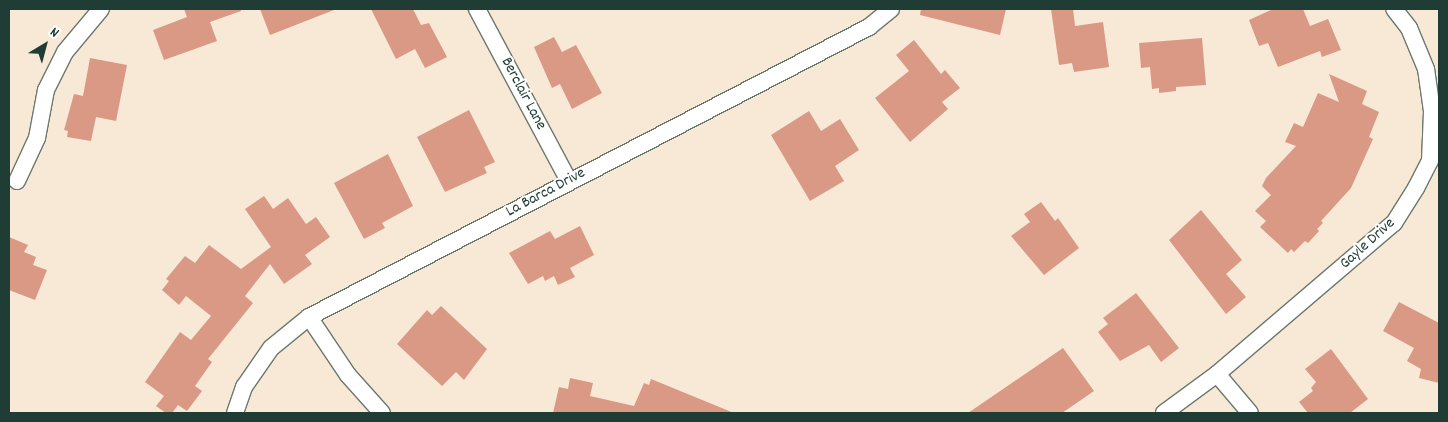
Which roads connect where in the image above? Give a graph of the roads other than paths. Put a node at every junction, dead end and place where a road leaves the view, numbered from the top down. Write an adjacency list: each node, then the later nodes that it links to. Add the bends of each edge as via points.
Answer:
1 (101, 9): 6 (street, via 65,52 46,90 37,138)
2 (477, 9): 7 (street, Berclair Lane)
3 (891, 9): 7 (street, La Barca Drive, via 869,27)
4 (1394, 9): 5 (street, Gayle Drive, via 1409,28 1426,69)
5 (1435, 162): 9 (street, Gayle Drive, via 1394,223)
6 (17, 181)
7 (569, 181): 8 (street, La Barca Drive)
8 (309, 317): 10 (street, La Barca Drive, via 271,348 244,387); 11 (street, via 348,375)
9 (1217, 374): 12 (street, Gayle Drive); 13 (street)
10 (235, 413)
11 (382, 413)
12 (1164, 413)
13 (1250, 413)

